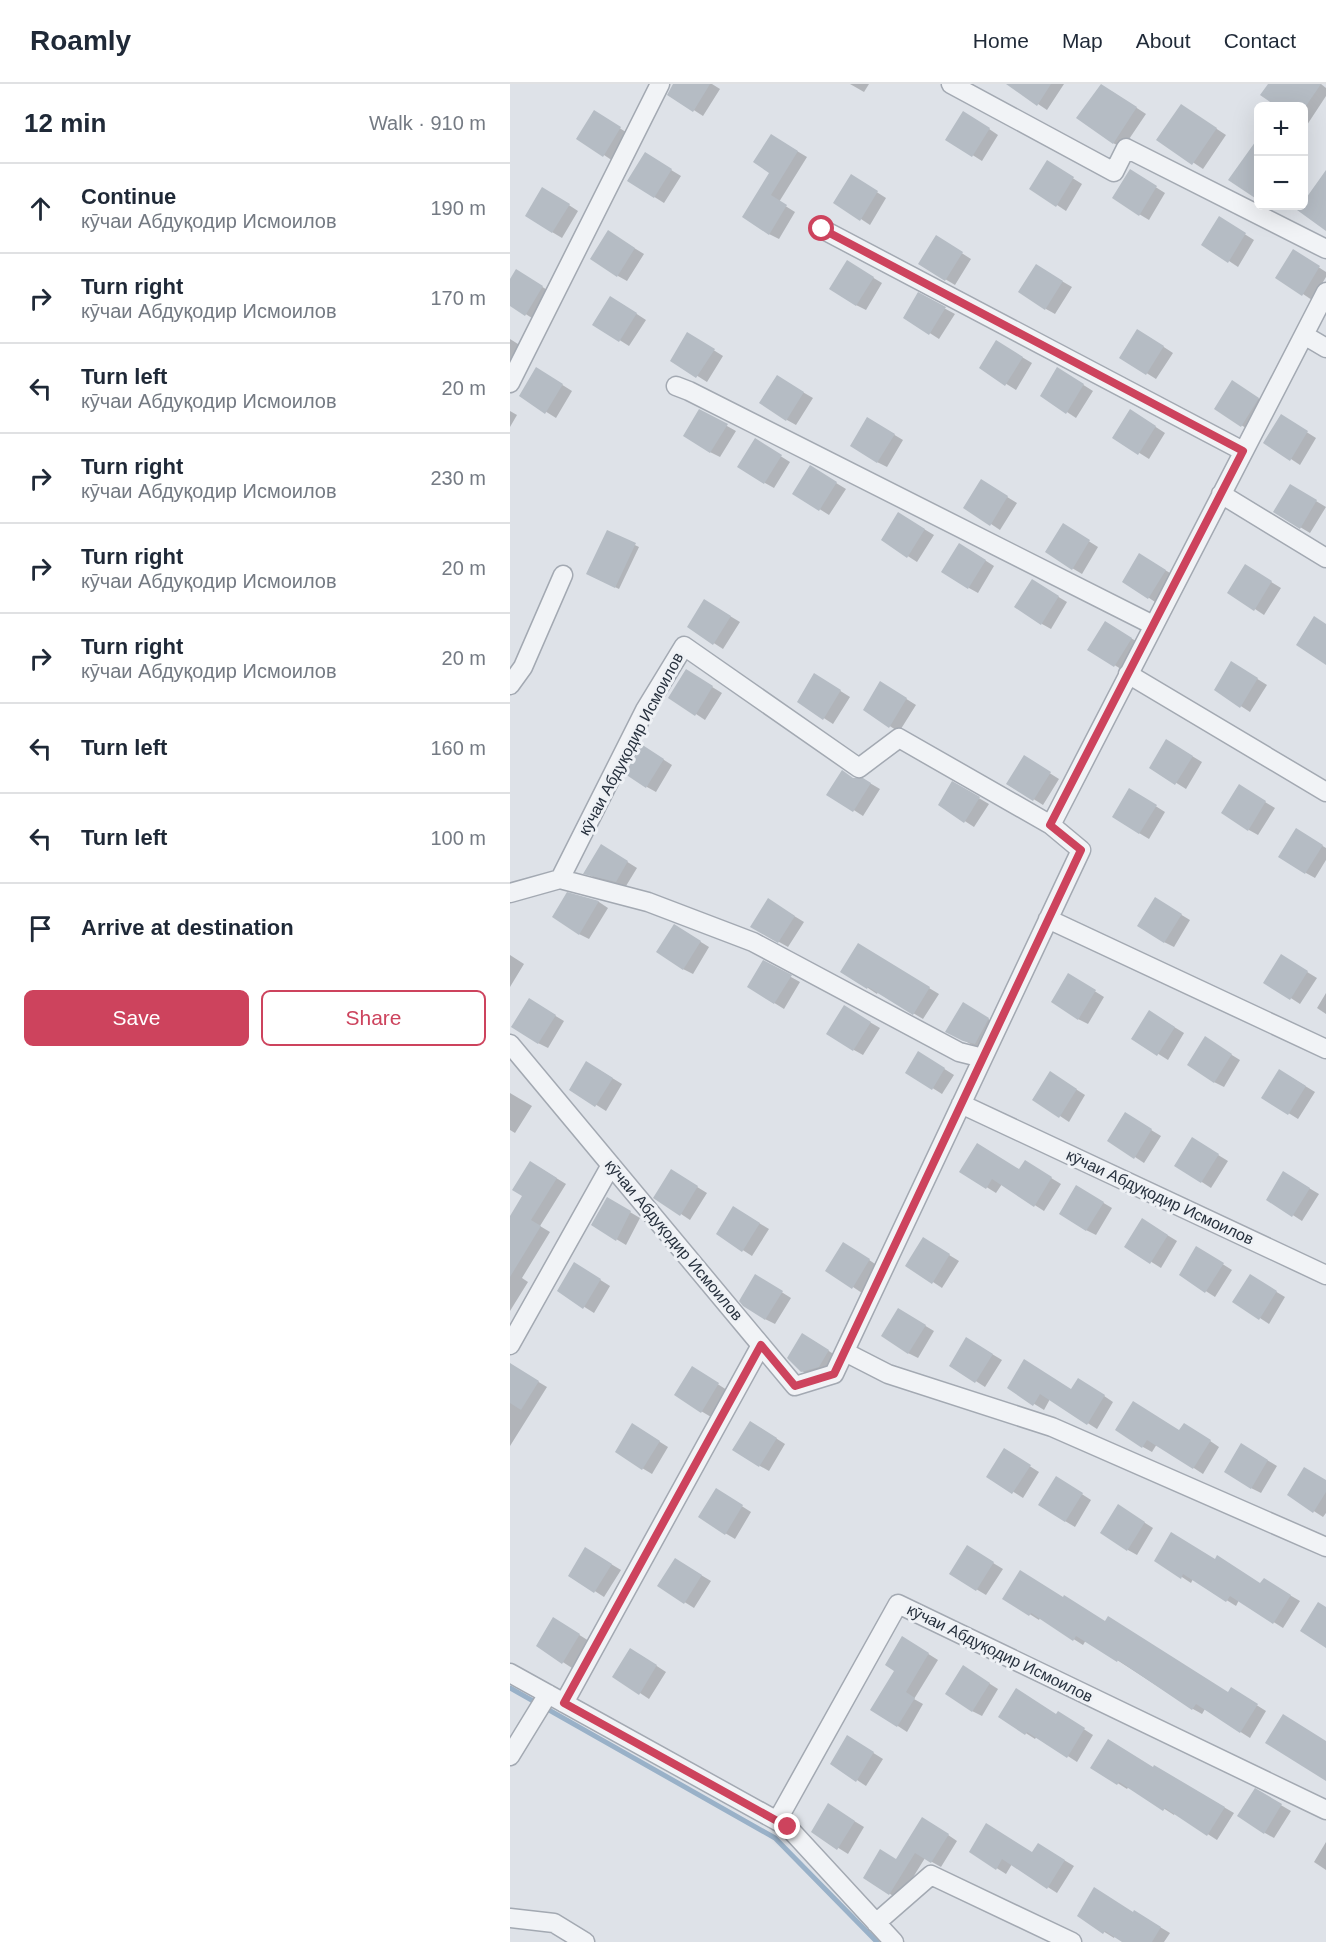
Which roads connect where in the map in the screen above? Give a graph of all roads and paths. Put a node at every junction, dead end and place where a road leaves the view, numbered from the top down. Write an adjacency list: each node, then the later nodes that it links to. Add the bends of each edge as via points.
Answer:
1 (660, 84): 8 (street)
2 (951, 84): 4 (street, via 1114,172 1126,148)
3 (822, 229): 10 (street)
4 (1326, 249)
5 (1326, 292): 6 (street)
6 (1304, 335): 7 (street); 10 (street)
7 (1326, 348)
8 (510, 383)
9 (676, 386): 14 (street)
10 (1243, 451): 11 (street)
11 (1221, 494): 12 (street); 14 (street)
12 (1326, 558)
13 (563, 575): 16 (street, via 523,667)
14 (1153, 625): 15 (street)
15 (1128, 674): 17 (street); 18 (street)
16 (510, 685)
17 (1326, 792)
18 (1050, 825): 19 (street, кӯчаи Абдуқодир Исмоилов, via 899,738 859,768 684,646 645,710); 21 (street, кӯчаи Абдуқодир Исмоилов, via 1081,850)
19 (560, 879): 20 (street); 24 (street, via 648,902 753,942 959,1052)
20 (510, 892)
21 (1048, 919): 23 (street); 24 (street, кӯчаи Абдуқодир Исмоилов)
22 (510, 1044): 26 (street, кӯчаи Абдуқодир Исмоилов)
23 (1326, 1049)
24 (983, 1058): 25 (street, кӯчаи Абдуқодир Исмоилов)
25 (961, 1104): 27 (street, кӯчаи Абдуқодир Исмоилов); 30 (street, кӯчаи Абдуқодир Исмоилов)
26 (611, 1165): 28 (street); 29 (street, кӯчаи Абдуқодир Исмоилов)
27 (1326, 1275)
28 (510, 1345)
29 (761, 1345): 30 (street, кӯчаи Абдуқодир Исмоилов, via 795,1386 834,1374); 34 (street)
30 (845, 1352): 31 (street, via 888,1374 1052,1427)
31 (1326, 1547)
32 (510, 1673): 33 (street)
33 (548, 1694): 34 (street); 35 (street)
34 (564, 1703): 37 (street)
35 (510, 1756)
36 (1326, 1810): 37 (street, кӯчаи Абдуқодир Исмоилов, via 898,1604)
37 (777, 1821): 39 (street, via 788,1827)
38 (510, 1918): 40 (street, via 554,1923)
39 (876, 1923): 41 (street); 42 (street, via 931,1875)
40 (585, 1942)
41 (894, 1942)
42 (1072, 1942)

